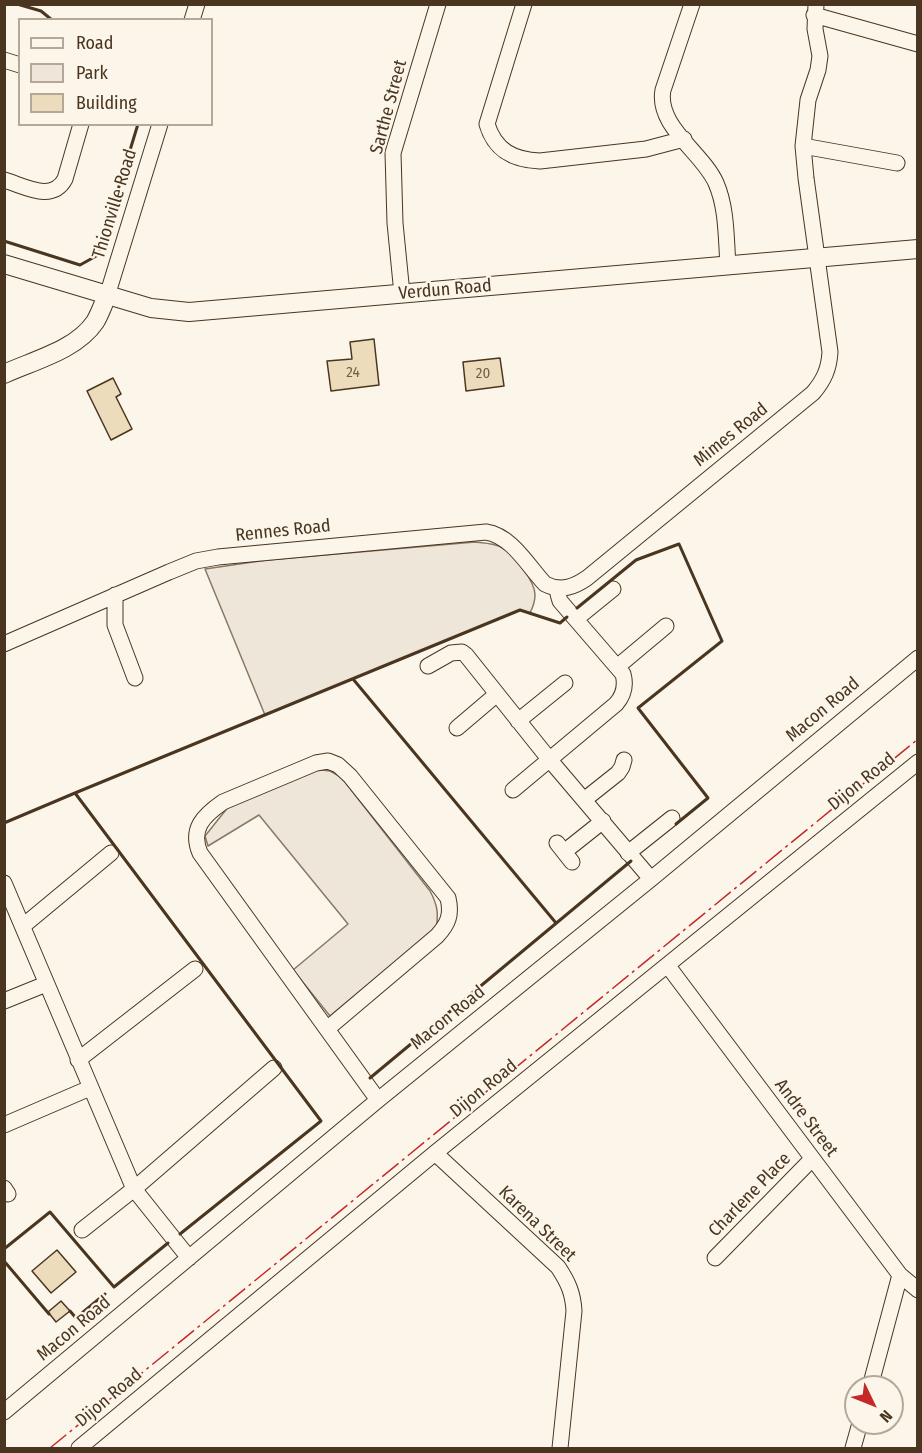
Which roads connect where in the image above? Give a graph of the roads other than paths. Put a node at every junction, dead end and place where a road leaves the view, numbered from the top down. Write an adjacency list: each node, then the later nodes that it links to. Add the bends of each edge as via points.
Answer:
1 (438, 4): 16 (street, Sarthe Street, via 393,153)
2 (524, 4): 8 (street, via 487,124 490,136 506,153 540,161 646,149)
3 (692, 4): 8 (street, via 662,95 664,113)
4 (815, 10): 5 (street); 9 (street, Mimes Road, via 820,56 808,100)
5 (918, 44)
6 (80, 126): 11 (street, via 65,179 54,192)
7 (159, 126): 17 (street, Thionville Road)
8 (684, 139): 15 (street, via 716,183 724,212)
9 (803, 146): 10 (street); 13 (street, Mimes Road)
10 (897, 163)
11 (4, 180)
12 (918, 249): 13 (street, Verdun Road)
13 (816, 258): 15 (street, Verdun Road); 19 (street, Mimes Road, via 830,352 829,366 819,386 587,578 572,587)
14 (4, 264): 17 (street, Verdun Road)
15 (728, 266): 16 (street, Verdun Road)
16 (402, 294): 17 (street, Verdun Road, via 189,312 151,308)
17 (107, 296): 18 (street, via 95,321 82,336)
18 (4, 374)
19 (559, 588): 21 (street, Rennes Road, via 545,584 506,540 486,532 207,559); 22 (street, via 558,597)
20 (613, 589): 22 (street)
21 (115, 595): 24 (street, Rennes Road); 28 (street, via 115,625)
22 (576, 619): 27 (street)
23 (666, 626): 27 (street)
24 (4, 644)
25 (918, 658): 43 (street, Macon Road)
26 (428, 666): 30 (street, via 451,653 462,652)
27 (617, 667): 33 (street, via 625,681 619,700)
28 (135, 678)
29 (565, 683): 31 (street)
30 (497, 694): 31 (street); 32 (street)
31 (518, 721): 33 (street)
32 (456, 727)
33 (549, 759): 36 (street); 37 (street)
34 (624, 760): 37 (street, via 618,773)
35 (918, 762): 46 (street, Dijon Road)
36 (513, 790)
37 (584, 800): 39 (street)
38 (672, 818): 42 (street)
39 (603, 821): 40 (street); 42 (street)
40 (564, 852)
41 (111, 853): 45 (street)
42 (628, 854): 43 (street)
43 (651, 879): 54 (street, Macon Road)
44 (5, 885): 45 (street)
45 (23, 926): 48 (street)
46 (668, 966): 56 (street, Dijon Road); 57 (street, Andre Street)
47 (195, 969): 51 (street)
48 (46, 984): 49 (street); 51 (street)
49 (4, 1001)
50 (327, 1029): 50 (street, via 195,842 202,821 222,802 328,760 344,770 366,795 448,898 450,908 446,926 437,936); 54 (street)
51 (78, 1060): 53 (street)
52 (274, 1068): 58 (street)
53 (90, 1088): 55 (street); 58 (street)
54 (378, 1100): 60 (street, Macon Road)
55 (4, 1125)
56 (435, 1153): 66 (street, Dijon Road); 67 (street, Karena Street, via 558,1267 567,1280 574,1311)
57 (812, 1159): 61 (street, Charlene Place); 62 (street, Andre Street)
58 (134, 1189): 59 (street); 60 (street)
59 (82, 1230)
60 (189, 1258): 65 (street, Macon Road)
61 (715, 1258)
62 (900, 1275): 63 (street, Andre Street); 64 (street)
63 (918, 1290)
64 (873, 1375)
65 (4, 1412)
66 (79, 1449)
67 (560, 1449)

